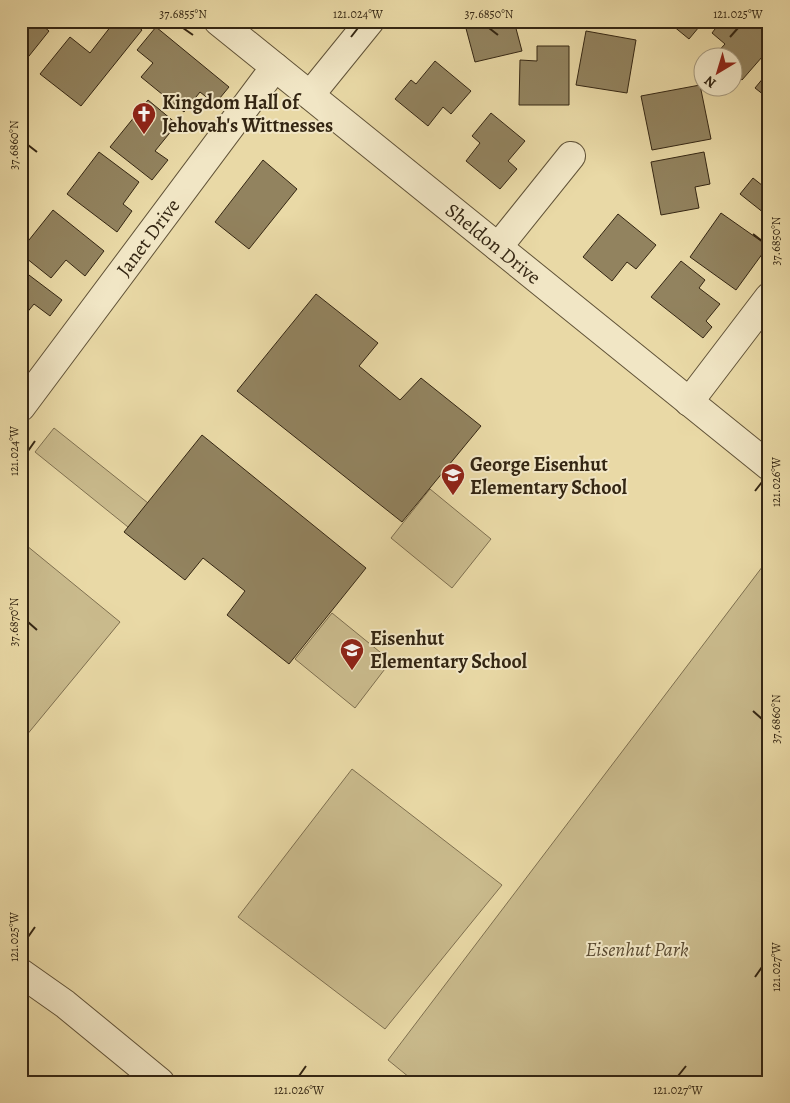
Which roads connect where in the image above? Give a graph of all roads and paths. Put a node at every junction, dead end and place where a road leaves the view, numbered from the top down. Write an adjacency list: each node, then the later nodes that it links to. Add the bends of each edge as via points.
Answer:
1 (218, 21): 3 (street, Sheldon Drive)
2 (370, 21): 4 (street)
3 (275, 67): 4 (street, Sheldon Drive); 9 (street, Janet Drive)
4 (310, 95): 6 (street, Sheldon Drive)
5 (571, 156): 6 (street)
6 (498, 247): 8 (street, Sheldon Drive)
7 (769, 297): 8 (street)
8 (689, 402): 10 (street, Sheldon Drive)
9 (21, 407)
10 (769, 466)
11 (21, 973): 12 (street, via 65,1004)
12 (160, 1082)

